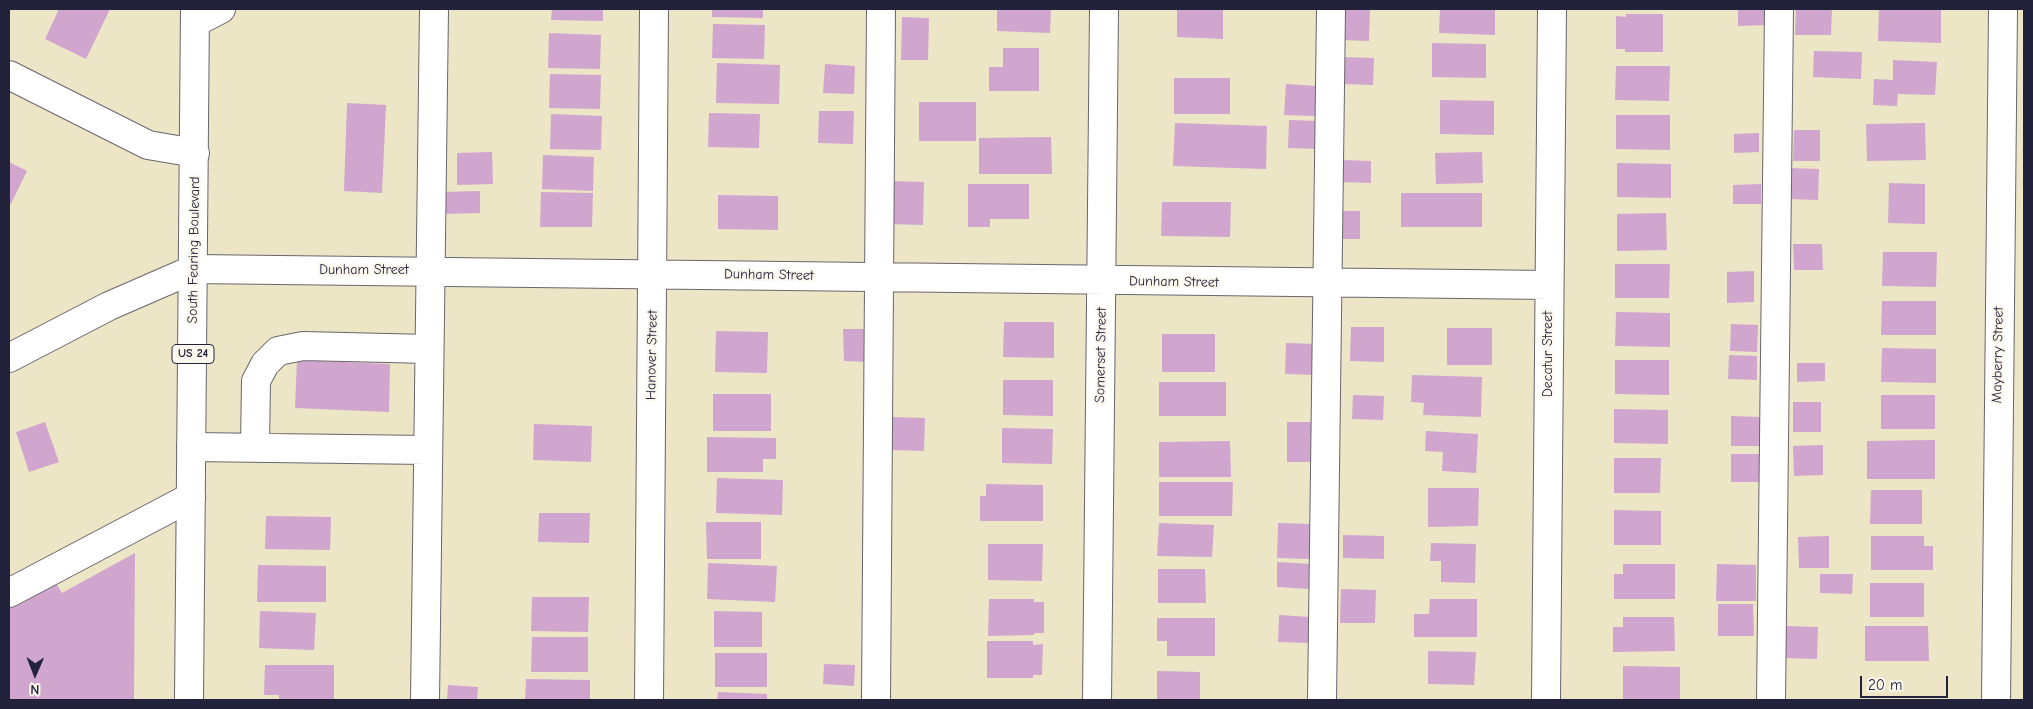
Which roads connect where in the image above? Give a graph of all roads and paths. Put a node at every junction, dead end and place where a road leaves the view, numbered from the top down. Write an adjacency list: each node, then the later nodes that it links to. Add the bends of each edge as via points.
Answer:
1 (221, 9): 10 (street)
2 (434, 9): 14 (street)
3 (654, 9): 15 (street, Hanover Street)
4 (881, 9): 16 (street)
5 (1104, 9): 17 (street, Somerset Street)
6 (1331, 9): 18 (street)
7 (1552, 9): 19 (street, Decatur Street)
8 (1779, 9): 34 (street)
9 (2003, 9): 35 (street, Mayberry Street)
10 (194, 13): 12 (street, South Fearing Boulevard / US 24)
11 (9, 75): 12 (street, via 148,144)
12 (195, 153): 13 (street, South Fearing Boulevard / US 24)
13 (194, 269): 14 (street, Dunham Street); 21 (street, Dunham Street, via 109,306); 22 (street, South Fearing Boulevard / US 24)
14 (429, 271): 15 (street, Dunham Street); 20 (street)
15 (652, 273): 16 (street, Dunham Street); 29 (street, Hanover Street)
16 (878, 277): 17 (street, Dunham Street); 30 (street)
17 (1102, 281): 18 (street, Dunham Street); 31 (street, Somerset Street)
18 (1326, 283): 19 (street, Dunham Street); 32 (street)
19 (1549, 285): 33 (street, Decatur Street)
20 (429, 348): 23 (street, via 303,346 278,351 265,364 256,381); 24 (street)
21 (9, 358)
22 (191, 447): 23 (street); 25 (street, South Fearing Boulevard / US 24)
23 (256, 448): 24 (street)
24 (428, 450): 28 (street)
25 (190, 497): 26 (street); 27 (street, South Fearing Boulevard / US 24)
26 (9, 593)
27 (189, 700)
28 (425, 700)
29 (649, 700)
30 (876, 700)
31 (1097, 700)
32 (1322, 700)
33 (1546, 700)
34 (1771, 700)
35 (1996, 700)

